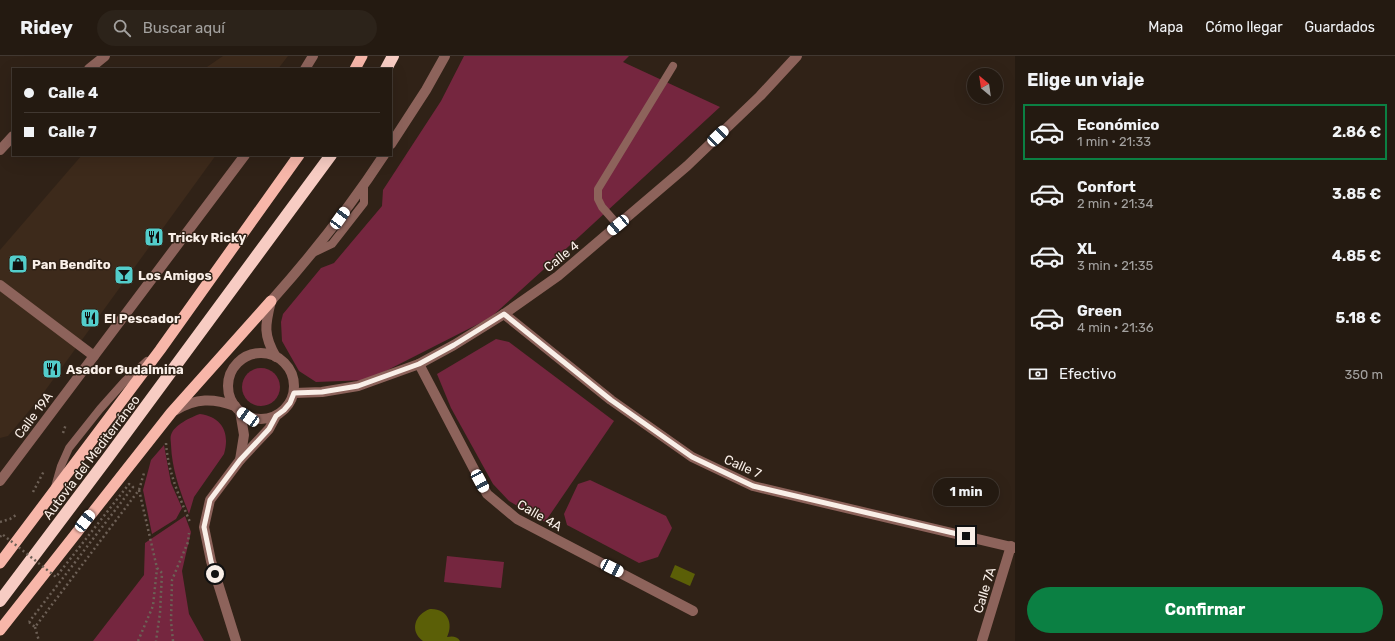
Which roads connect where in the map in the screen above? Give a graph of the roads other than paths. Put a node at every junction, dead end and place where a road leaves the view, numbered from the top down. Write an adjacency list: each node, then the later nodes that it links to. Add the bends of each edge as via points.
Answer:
1 (106, 56): 8 (street)
2 (313, 56): 9 (street)
3 (362, 56): 10 (highway)
4 (393, 56): 11 (highway)
5 (445, 56): 13 (street)
6 (797, 56): 19 (street, Calle 4, via 760,96 687,166)
7 (673, 66): 19 (lane, via 598,189 598,199 602,207)
8 (90, 68)
9 (306, 68)
10 (356, 68)
11 (387, 68)
12 (12, 137): 14 (street)
13 (392, 142)
14 (0, 150)
15 (244, 156): 23 (street, Calle 19A)
16 (298, 156): 33 (highway, Autovía del Mediterráneo, via 160,350)
17 (329, 156): 34 (highway, Autovía del Mediterráneo)
18 (383, 156): 21 (street, via 332,229)
19 (618, 225): 22 (street, Calle 4, via 558,276)
20 (0, 285): 23 (street)
21 (271, 301): 24 (street, via 266,321 267,333); 28 (highway)
22 (504, 314): 25 (street, Calle 4); 32 (street, Calle 7, via 611,400 692,457 753,486)
23 (94, 356): 31 (street, Calle 19A)
24 (276, 357): 26 (street, via 284,362 293,376); 27 (street, via 259,353 243,359 236,365 231,373 228,390)
25 (419, 364): 26 (street, Calle 4, via 358,386 322,392); 35 (street, Calle 4A, via 487,494 517,519)
26 (294, 393): 29 (street, via 290,403)
27 (237, 409): 28 (street, via 219,402 196,401 185,404); 29 (street, via 248,417 257,419); 30 (street, via 244,435)
28 (171, 413): 36 (highway)
29 (276, 416): 30 (street, via 269,429)
30 (240, 460): 37 (street, via 210,500 204,527 211,561)
31 (0, 480)
32 (1013, 547): 38 (street, Calle 7A)
33 (0, 563)
34 (0, 601)
35 (693, 611)
36 (0, 630)
37 (236, 641)
38 (982, 641)

